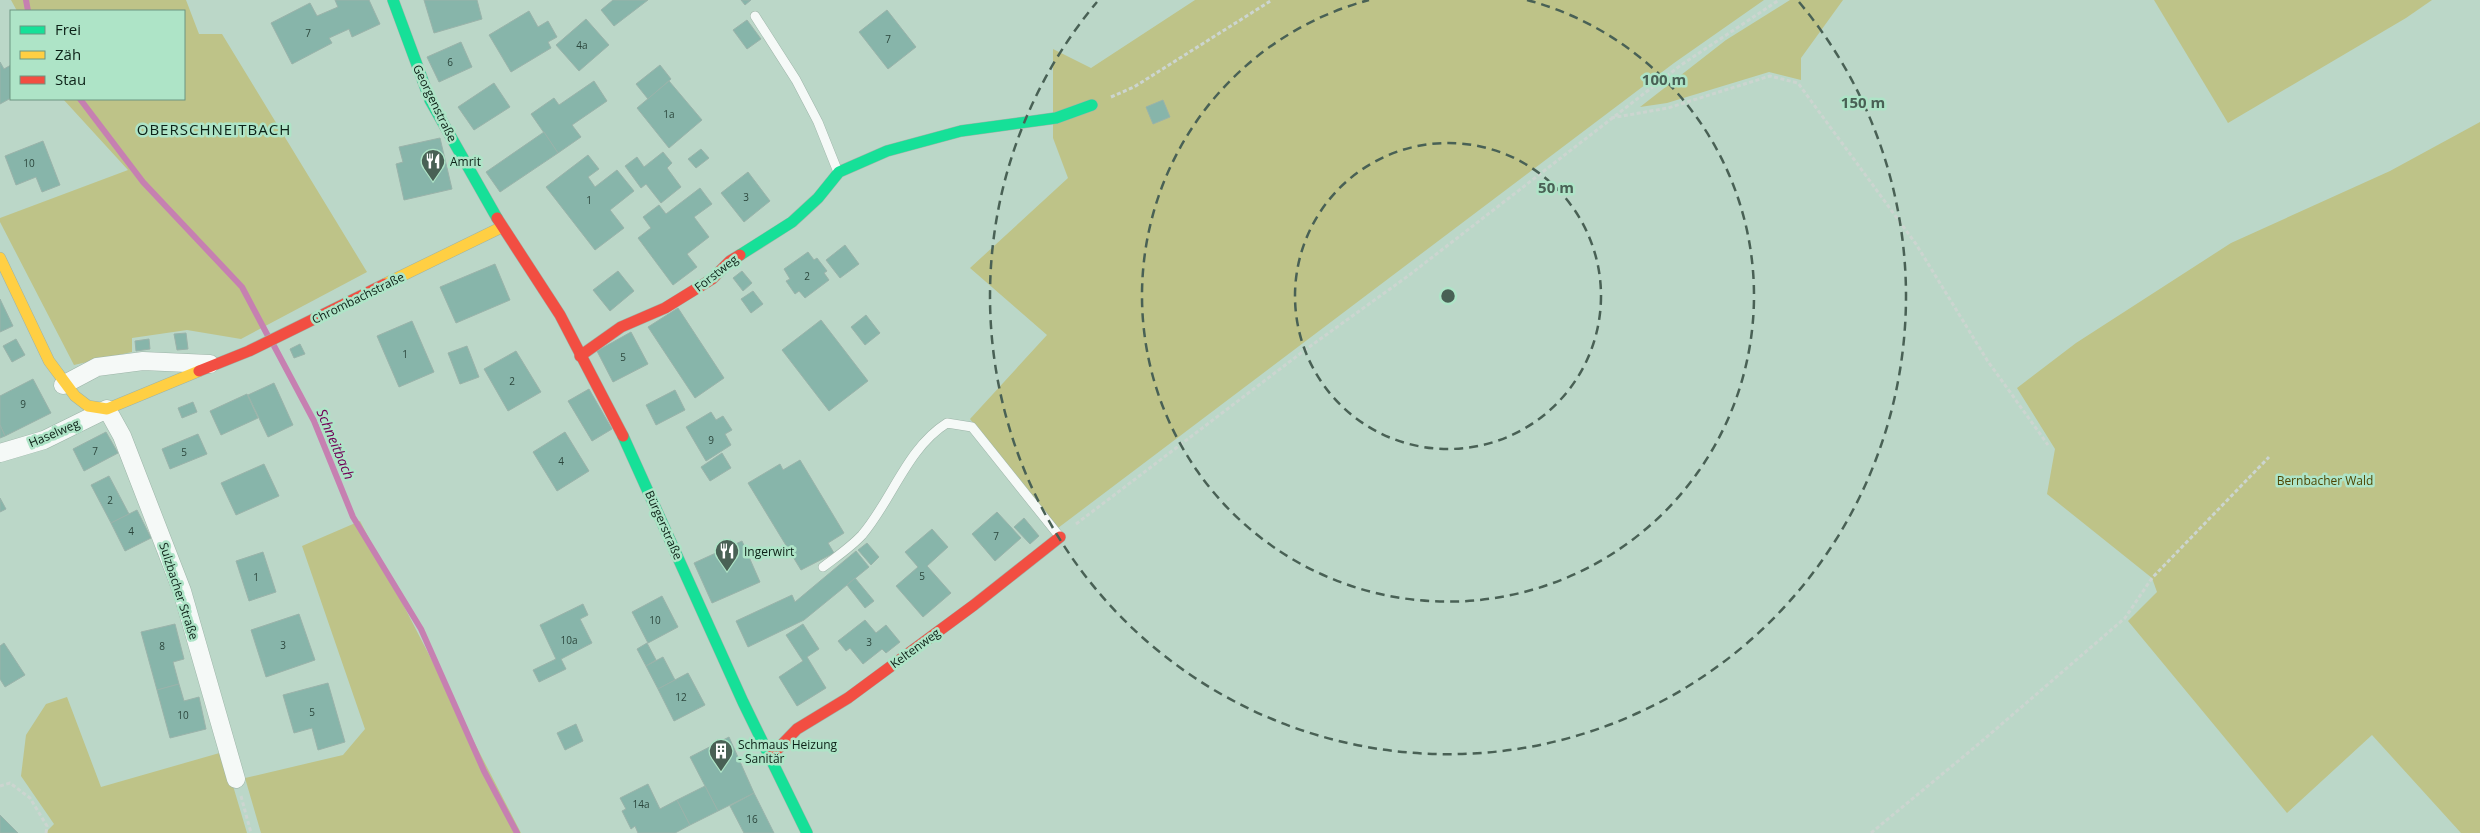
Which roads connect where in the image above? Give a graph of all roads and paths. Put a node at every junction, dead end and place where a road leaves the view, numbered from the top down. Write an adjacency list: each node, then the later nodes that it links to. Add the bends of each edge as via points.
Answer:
1 (393, 0): 8 (street, Georgenstraße, via 430,100)
2 (1272, 0): 5 (path, via 1134,87)
3 (1779, 0): 6 (path, via 1722,36)
4 (755, 16): 7 (lane, via 796,80)
5 (1092, 105): 7 (street, Forstweg, via 1056,118 961,131 886,151)
6 (1610, 118): 14 (path, via 1668,108 1770,76 1798,83 1916,244 1987,360); 17 (path, via 1408,276 1305,350)
7 (839, 172): 10 (street, Forstweg, via 818,198 792,222 730,261 712,279 665,308 621,327)
8 (502, 227): 10 (street, Bürgerstraße, via 541,283); 11 (street, Chrombachstraße, via 297,328)
9 (0, 258): 12 (street)
10 (580, 356): 19 (street, Bürgerstraße, via 658,509)
11 (212, 364): 12 (street, Chrombachstraße, via 143,361 97,366); 13 (street, Chrombachstraße)
12 (63, 385): 13 (street, via 88,406)
13 (107, 409): 15 (street, Haselweg, via 44,440); 20 (street, Sulzbacher Straße, via 122,436 182,591)
14 (2048, 445)
15 (0, 453)
16 (2269, 457): 25 (path, via 2152,578 2124,618)
17 (1060, 537): 18 (lane, via 972,428 947,423 933,432 861,536); 19 (street, Keltenweg, via 856,692 797,729)
18 (823, 566)
19 (769, 758): 24 (street, Bürgerstraße)
20 (236, 779): 23 (path)
21 (0, 786): 22 (path, via 10,783 30,798 47,826)
22 (46, 833)
23 (251, 833)
24 (808, 833)
25 (1871, 833)

